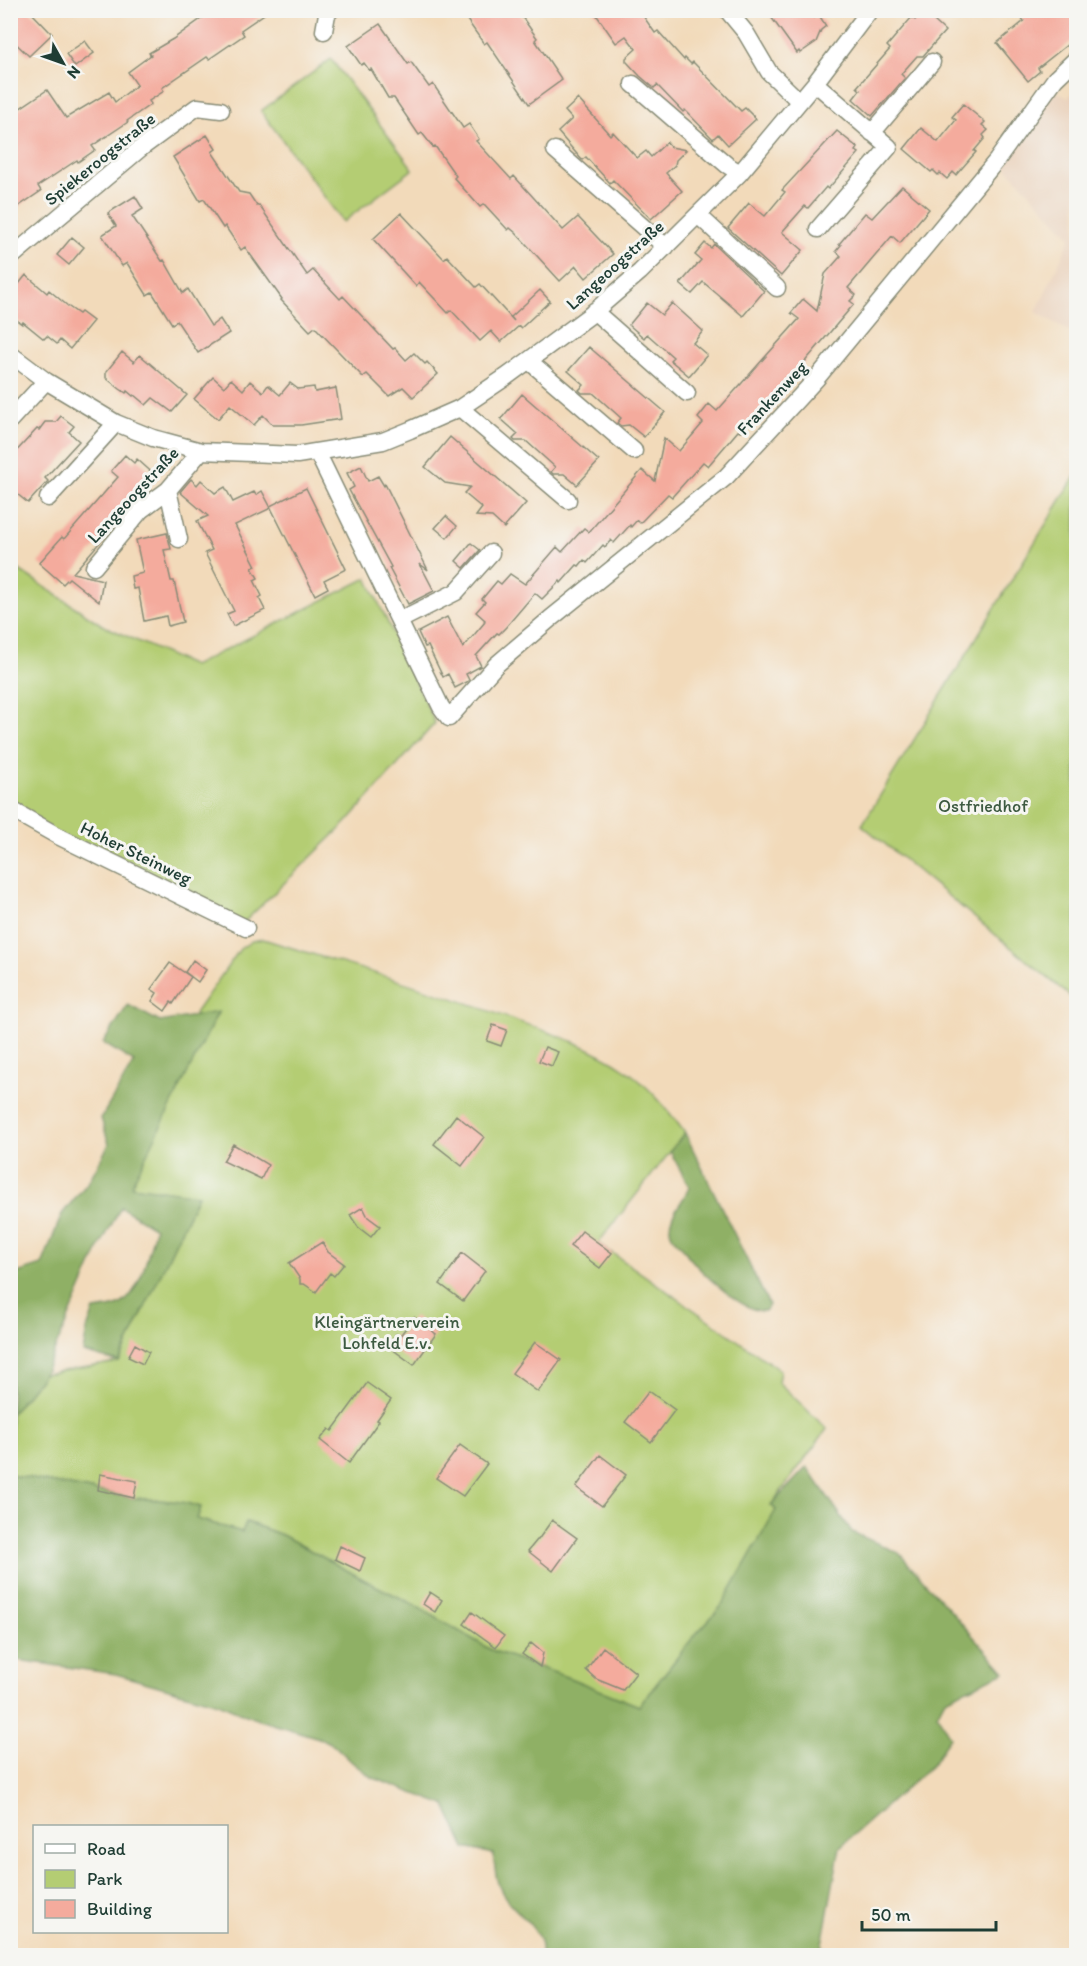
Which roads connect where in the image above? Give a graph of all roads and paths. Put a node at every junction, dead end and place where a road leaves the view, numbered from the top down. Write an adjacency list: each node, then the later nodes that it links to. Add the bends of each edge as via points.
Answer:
1 (331, 10): 4 (street)
2 (727, 10): 9 (street, via 746,33 768,72)
3 (870, 10): 7 (street, Langeoogstraße)
4 (324, 31)
5 (1077, 59): 36 (street, Frankenweg, via 1055,79 998,160 824,369 726,477 496,665 448,718)
6 (932, 62): 11 (street)
7 (815, 83): 9 (street, Langeoogstraße); 11 (street)
8 (633, 84): 13 (street)
9 (799, 101): 13 (street, Langeoogstraße)
10 (220, 110): 17 (street, Spiekeroogstraße, via 197,107 141,148)
11 (872, 133): 15 (street, via 889,147)
12 (555, 150): 16 (street)
13 (740, 174): 14 (street, Langeoogstraße)
14 (699, 216): 16 (street, Langeoogstraße); 18 (street)
15 (818, 229)
16 (666, 247): 19 (street, Langeoogstraße)
17 (10, 258)
18 (777, 288)
19 (594, 311): 21 (street, Langeoogstraße); 23 (street)
20 (10, 354): 22 (street, Langeoogstraße)
21 (529, 361): 24 (street, Langeoogstraße); 28 (street)
22 (46, 381): 25 (street); 26 (street, Langeoogstraße)
23 (687, 393)
24 (460, 408): 29 (street, Langeoogstraße, via 383,441); 32 (street)
25 (10, 420)
26 (116, 423): 27 (street, Langeoogstraße); 31 (street)
27 (201, 451): 29 (street, Langeoogstraße, via 297,455); 30 (street, Langeoogstraße)
28 (634, 451)
29 (317, 452): 36 (street)
30 (168, 490): 33 (street); 35 (street, Langeoogstraße, via 141,510)
31 (48, 498)
32 (568, 500)
33 (180, 539)
34 (491, 553): 36 (street, via 456,592)
35 (94, 567)
36 (400, 620)
37 (10, 809): 38 (street, Hoher Steinweg)
38 (246, 928)

